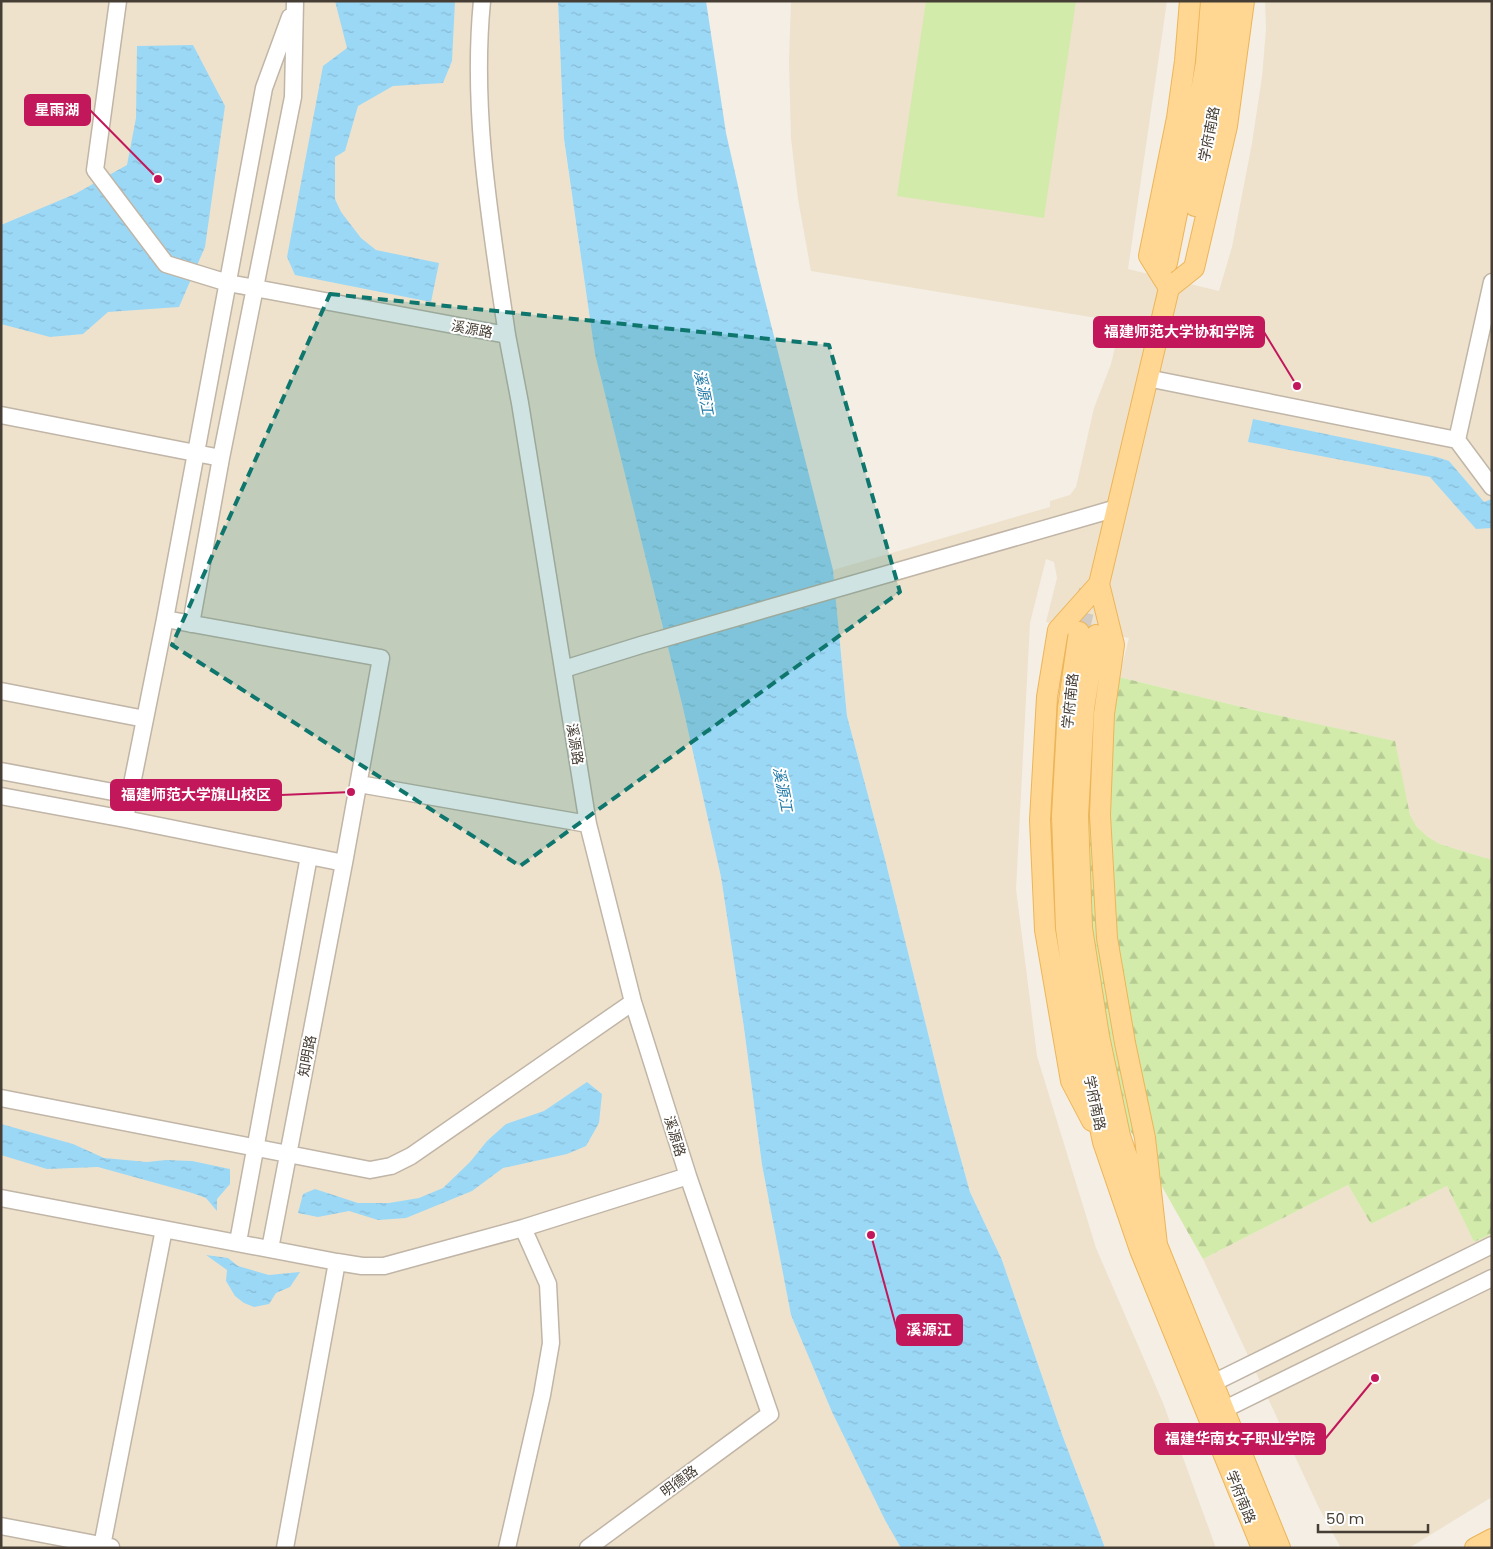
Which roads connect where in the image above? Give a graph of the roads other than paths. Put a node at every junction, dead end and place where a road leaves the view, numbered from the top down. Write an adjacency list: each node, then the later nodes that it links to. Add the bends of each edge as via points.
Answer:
1 (118, 1): 9 (street, 溪源路, via 94,170 166,264)
2 (482, 1): 12 (street, via 479,87 485,182)
3 (1190, 1): 10 (main road, via 1177,118 1149,256)
4 (1211, 1): 5 (main road, 学府南路, via 1206,63 1175,264 1211,125)
5 (1227, 1)
6 (1244, 1): 10 (main road, via 1227,126 1194,268)
7 (290, 2): 9 (street, via 264,88); 11 (street, via 293,97)
8 (1492, 282): 15 (street)
9 (228, 283): 11 (street, 溪源路); 16 (street)
10 (1168, 288): 13 (main road)
11 (256, 289): 12 (street, 溪源路); 17 (street)
12 (507, 335): 23 (street, 溪源路)
13 (1147, 378): 15 (street); 19 (main road)
14 (1, 415): 16 (street)
15 (1457, 440): 18 (street)
16 (196, 454): 17 (street); 21 (street)
17 (221, 458): 22 (street)
18 (1492, 487)
19 (1117, 508): 20 (main road); 23 (street)
20 (1099, 584): 36 (main road, via 1058,630 1047,697 1040,820 1045,930 1071,1081); 44 (main road, via 1114,645 1104,714 1100,815 1106,938 1144,1138)
21 (165, 619): 22 (street); 25 (street)
22 (190, 624): 27 (street, 知明路, via 381,658)
23 (564, 669): 31 (street, 溪源路)
24 (1, 692): 25 (street)
25 (145, 719): 28 (street)
26 (1, 771): 28 (street)
27 (359, 784): 31 (street); 33 (street, 知明路)
28 (130, 795): 30 (street)
29 (1, 796): 30 (street)
30 (124, 819): 32 (street)
31 (588, 824): 34 (street, 溪源路)
32 (309, 856): 33 (street); 37 (street)
33 (344, 863): 38 (street, 知明路)
34 (633, 1002): 38 (street, via 411,1156 391,1166 370,1170); 39 (street, 溪源路)
35 (1, 1098): 37 (street)
36 (1103, 1142): 44 (main road, 学府南路, via 1081,1038 1066,928 1062,816 1068,708 1087,634 1078,816 1082,928 1099,1036 1120,1136); 58 (main road, 学府南路, via 1140,1250)
37 (255, 1147): 38 (street); 43 (street)
38 (288, 1154): 46 (street, 知明路)
39 (688, 1176): 41 (street); 51 (street, 溪源路)
40 (1, 1198): 42 (street)
41 (524, 1228): 47 (street, via 384,1266); 56 (street, via 548,1284 551,1343)
42 (164, 1229): 43 (street); 54 (street)
43 (238, 1242): 46 (street)
44 (1157, 1245): 49 (main road, 学府南路)
45 (1492, 1245): 49 (street)
46 (270, 1249): 47 (street)
47 (337, 1262): 55 (street)
48 (1492, 1278): 50 (street)
49 (1212, 1383): 50 (main road, 学府南路)
50 (1223, 1410): 59 (main road, 学府南路)
51 (770, 1414): 57 (street, 明德路)
52 (1, 1526): 54 (street)
53 (1492, 1539): 60 (main road)
54 (107, 1547)
55 (285, 1548)
56 (507, 1548)
57 (588, 1548)
58 (1262, 1548)
59 (1280, 1548)
60 (1475, 1548)

